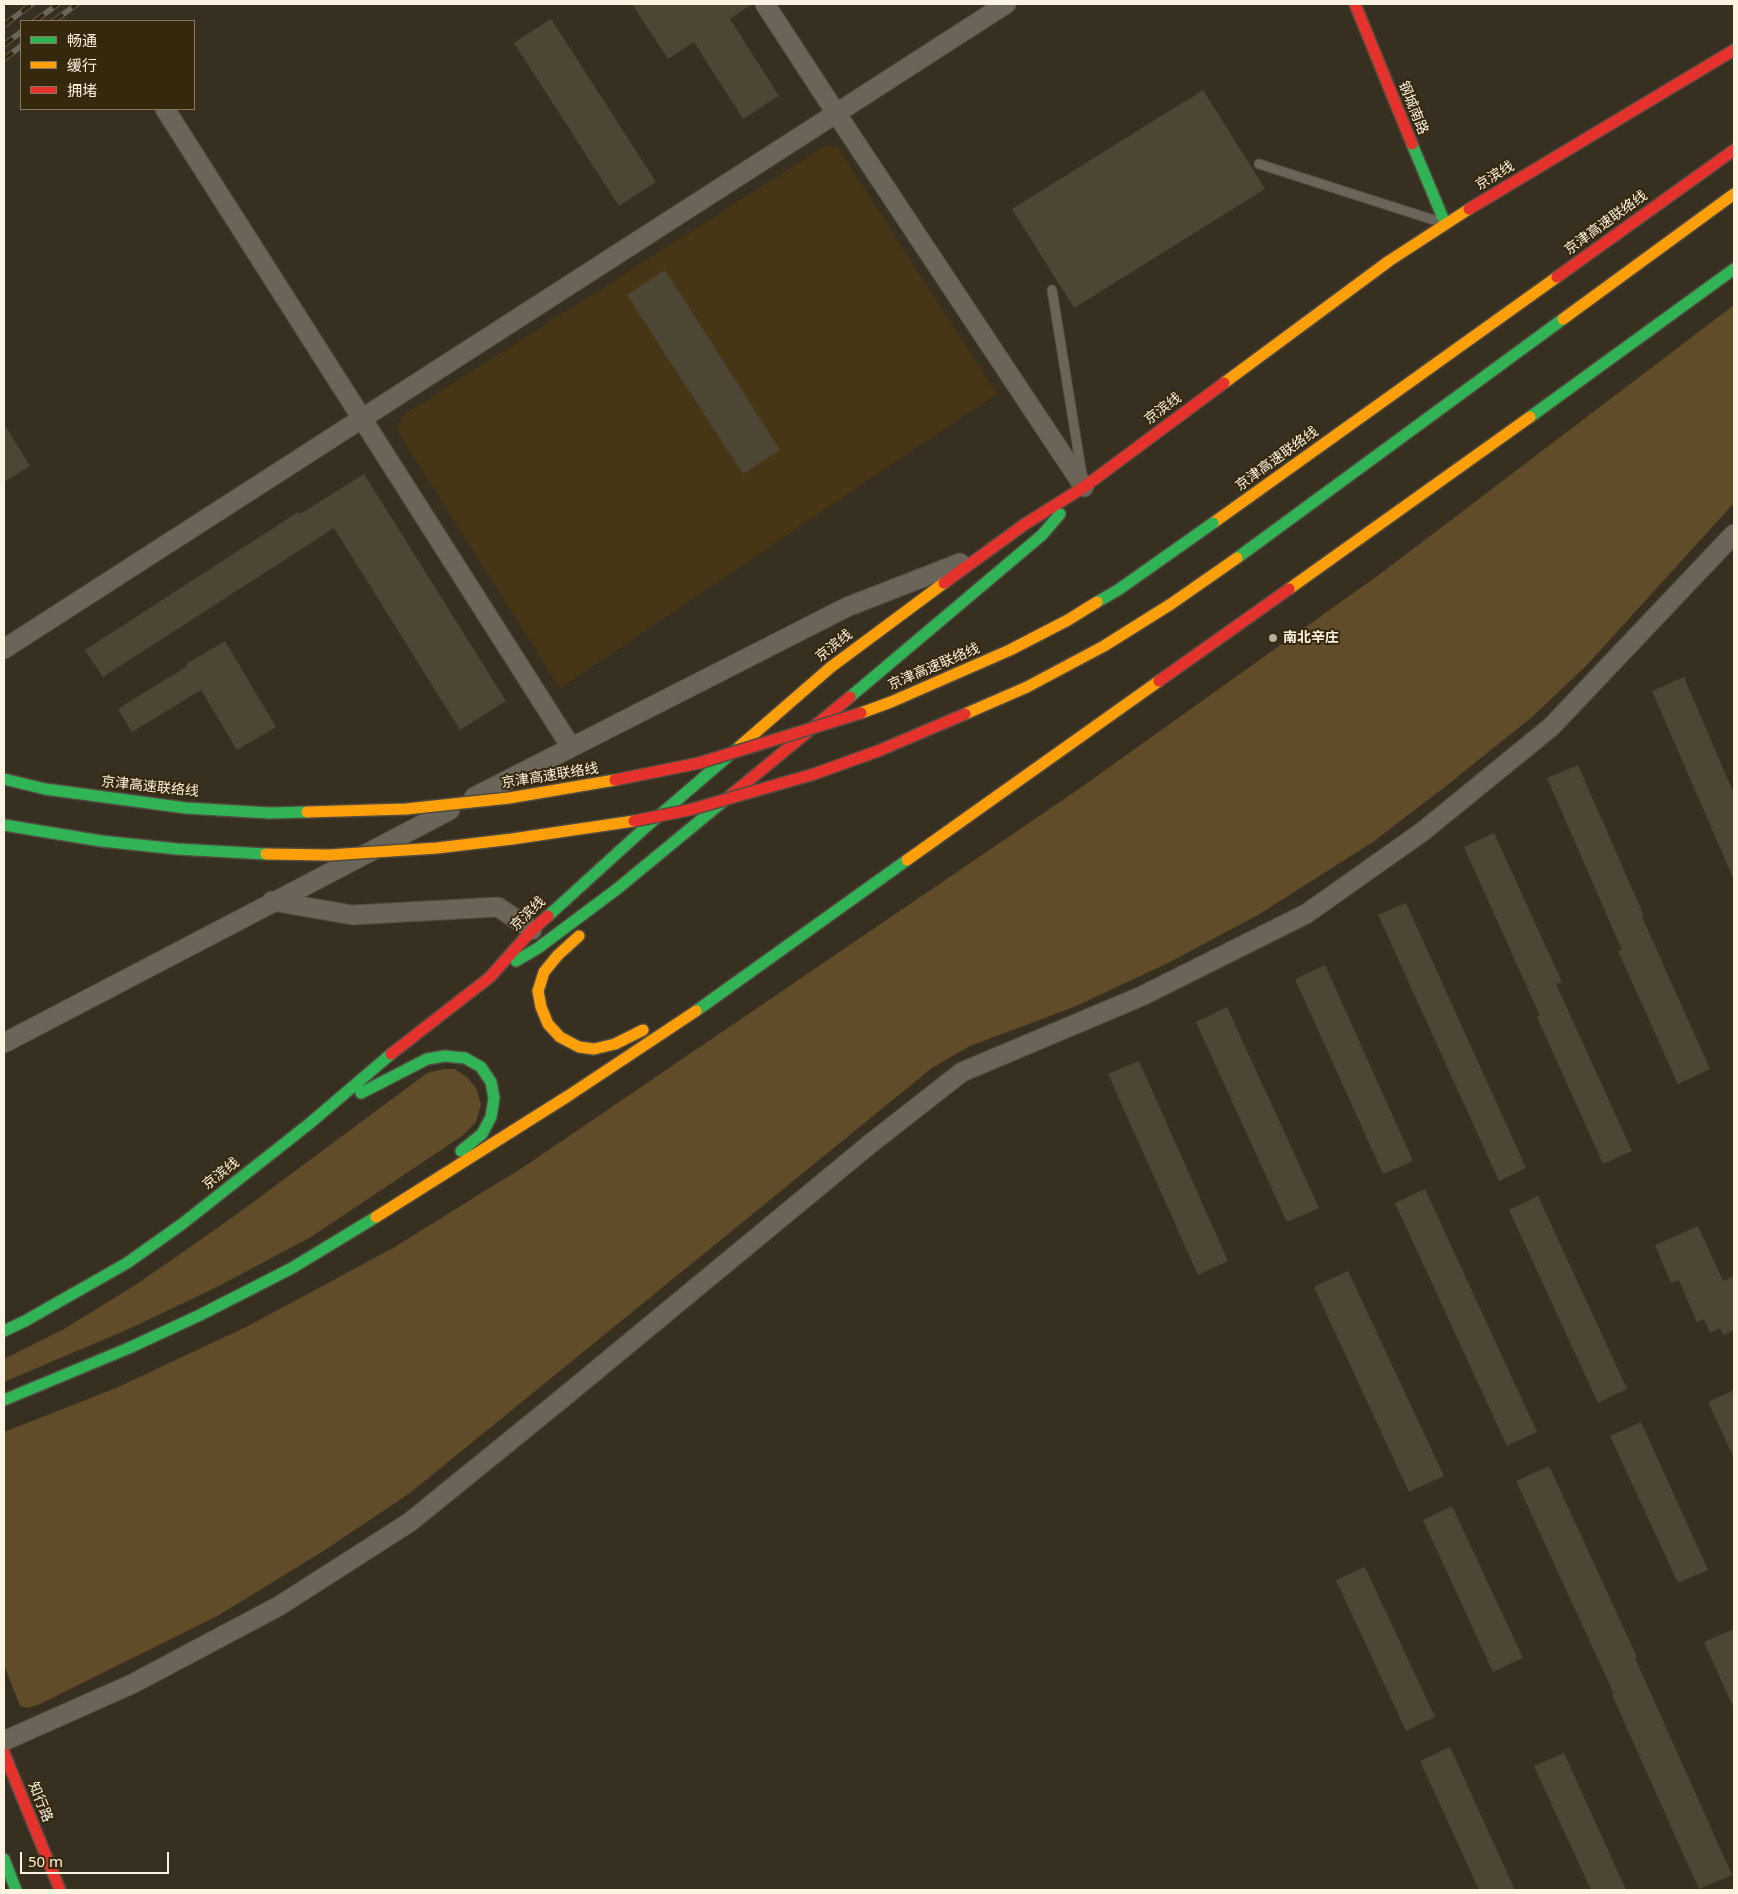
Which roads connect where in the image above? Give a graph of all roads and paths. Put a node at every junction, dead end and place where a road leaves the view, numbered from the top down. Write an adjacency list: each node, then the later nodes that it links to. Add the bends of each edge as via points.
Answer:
1 (765, 4): 6 (street)
2 (1006, 4): 6 (street)
3 (1355, 4): 10 (main road, 钢城南路)
4 (1734, 50): 10 (main road, 京滨线)
5 (166, 110): 13 (street)
6 (836, 114): 13 (street); 14 (street)
7 (1734, 150): 19 (main road, 京津高速联络线, bridge, via 1118,590 1010,650 892,702 708,760 642,776 509,798 406,810 279,812 186,808)
8 (1259, 164): 10 (lane)
9 (1734, 194): 20 (main road, bridge, via 1171,604 1104,646 1012,694 878,751 823,771 689,810 611,825 437,848 329,855 240,853 100,841)
10 (1445, 223): 14 (main road, 京滨线)
11 (1734, 269): 26 (main road, via 1572,388)
12 (1052, 290): 14 (lane)
13 (362, 418): 17 (street); 18 (street)
14 (1084, 487): 16 (main road, 京滨线); 21 (main road, via 1042,535)
15 (1734, 534): 35 (street, via 1551,728 1422,832 1314,909 1142,996 962,1072 410,1522 280,1606 132,1684)
16 (985, 553): 18 (street, via 847,607); 25 (main road, 京滨线, via 831,667)
17 (4, 649)
18 (571, 747): 22 (street)
19 (4, 780)
20 (4, 825)
21 (666, 848): 23 (main road); 27 (main road, via 538,948)
22 (272, 901): 25 (street, via 352,916 498,907); 30 (street)
23 (604, 913)
24 (591, 925): 29 (main road, via 544,972 538,991 548,1024 560,1037 579,1047 594,1049 615,1044)
25 (532, 930): 27 (main road, 京滨线)
26 (764, 962): 28 (main road, via 741,969); 32 (main road, via 568,1096)
27 (490, 976): 31 (main road, 京滨线)
28 (715, 984)
29 (654, 1023)
30 (4, 1043)
31 (309, 1124): 32 (main road, via 427,1059 445,1056 465,1058 481,1067 491,1082 494,1098 491,1117 482,1134 374,1210); 33 (main road, 京滨线, via 127,1263)
32 (346, 1236): 34 (main road, via 292,1268 191,1319)
33 (4, 1331)
34 (4, 1400)
35 (4, 1741)
36 (4, 1753): 39 (main road, 知行路)
37 (4, 1859): 38 (main road)
38 (16, 1890)
39 (60, 1890)

